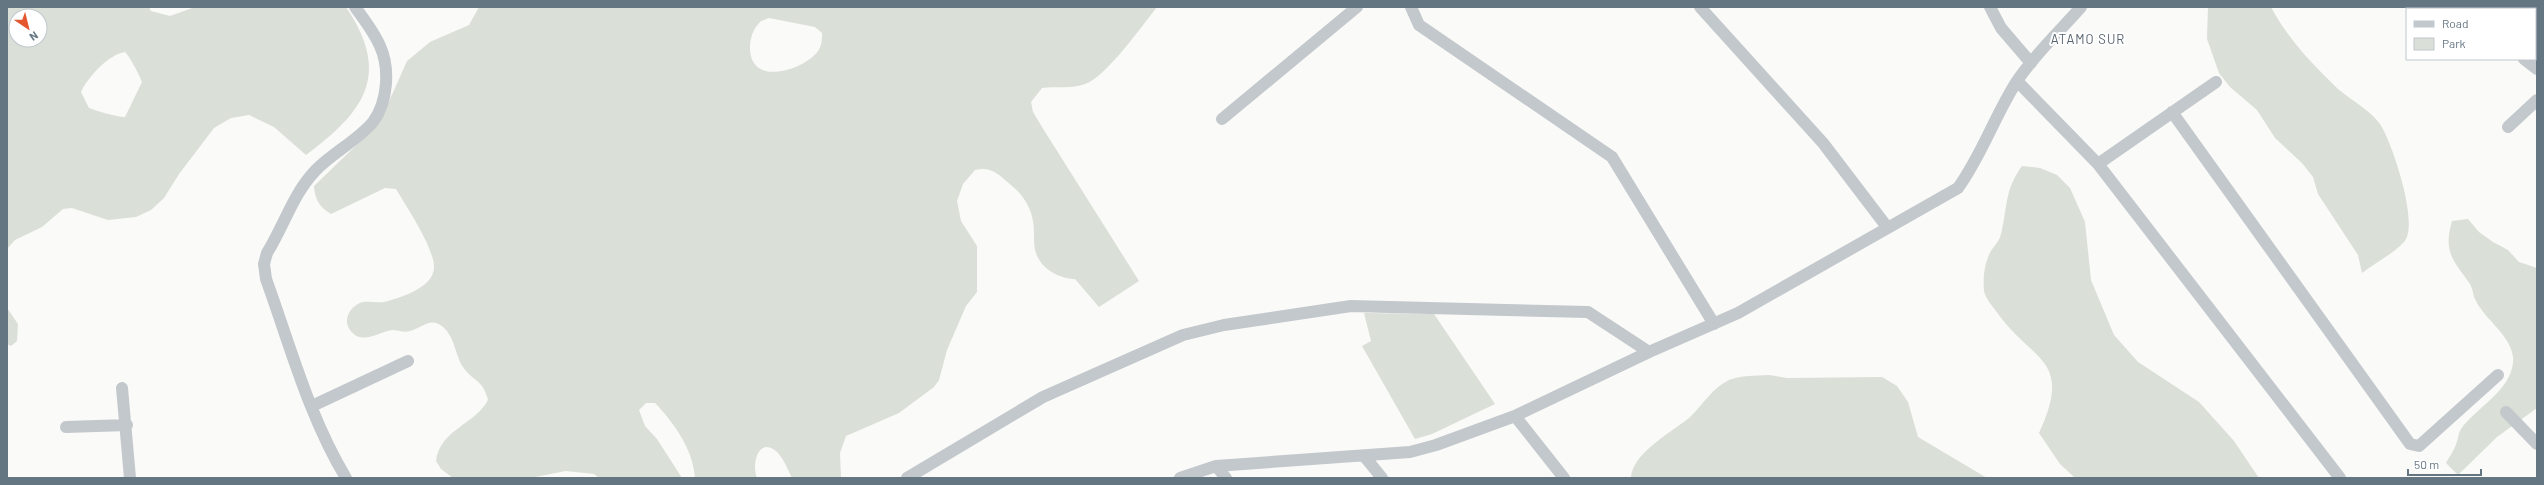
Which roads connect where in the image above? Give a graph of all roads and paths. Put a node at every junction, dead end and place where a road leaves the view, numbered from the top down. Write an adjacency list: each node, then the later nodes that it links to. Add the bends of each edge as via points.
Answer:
1 (355, 7): 23 (street, via 380,46 386,69 381,108 372,122 315,171 303,185 264,264 266,279)
2 (1358, 7): 14 (street)
3 (1411, 7): 18 (street, via 1419,25 1612,158)
4 (1700, 7): 17 (street, via 1823,143)
5 (1990, 7): 8 (street, via 2001,28)
6 (2081, 7): 8 (street)
7 (2525, 60): 9 (street)
8 (2031, 63): 10 (street)
9 (2537, 69)
10 (2017, 81): 16 (street); 17 (street, via 1970,172 1958,188)
11 (2216, 82): 13 (street)
12 (2537, 100): 15 (street)
13 (2172, 112): 16 (street); 21 (street, via 2410,444 2419,446)
14 (1222, 119)
15 (2508, 127)
16 (2098, 164): 38 (street)
17 (1887, 227): 18 (street, via 1738,313)
18 (1714, 324): 19 (street)
19 (1649, 352): 25 (street); 33 (street, via 1588,312 1352,306 1224,325 1183,335 1043,397)
20 (408, 361): 23 (street)
21 (2498, 375)
22 (122, 388): 26 (street)
23 (312, 406): 32 (street, via 334,459)
24 (2506, 412): 28 (street)
25 (1515, 416): 29 (street, via 1436,445 1410,452); 37 (street)
26 (127, 425): 27 (street); 31 (street)
27 (66, 427)
28 (2537, 444)
29 (1365, 457): 30 (street); 36 (street)
30 (1216, 466): 34 (street); 35 (street)
31 (130, 478)
32 (346, 478)
33 (907, 478)
34 (1180, 478)
35 (1226, 478)
36 (1382, 478)
37 (1564, 478)
38 (2340, 478)

